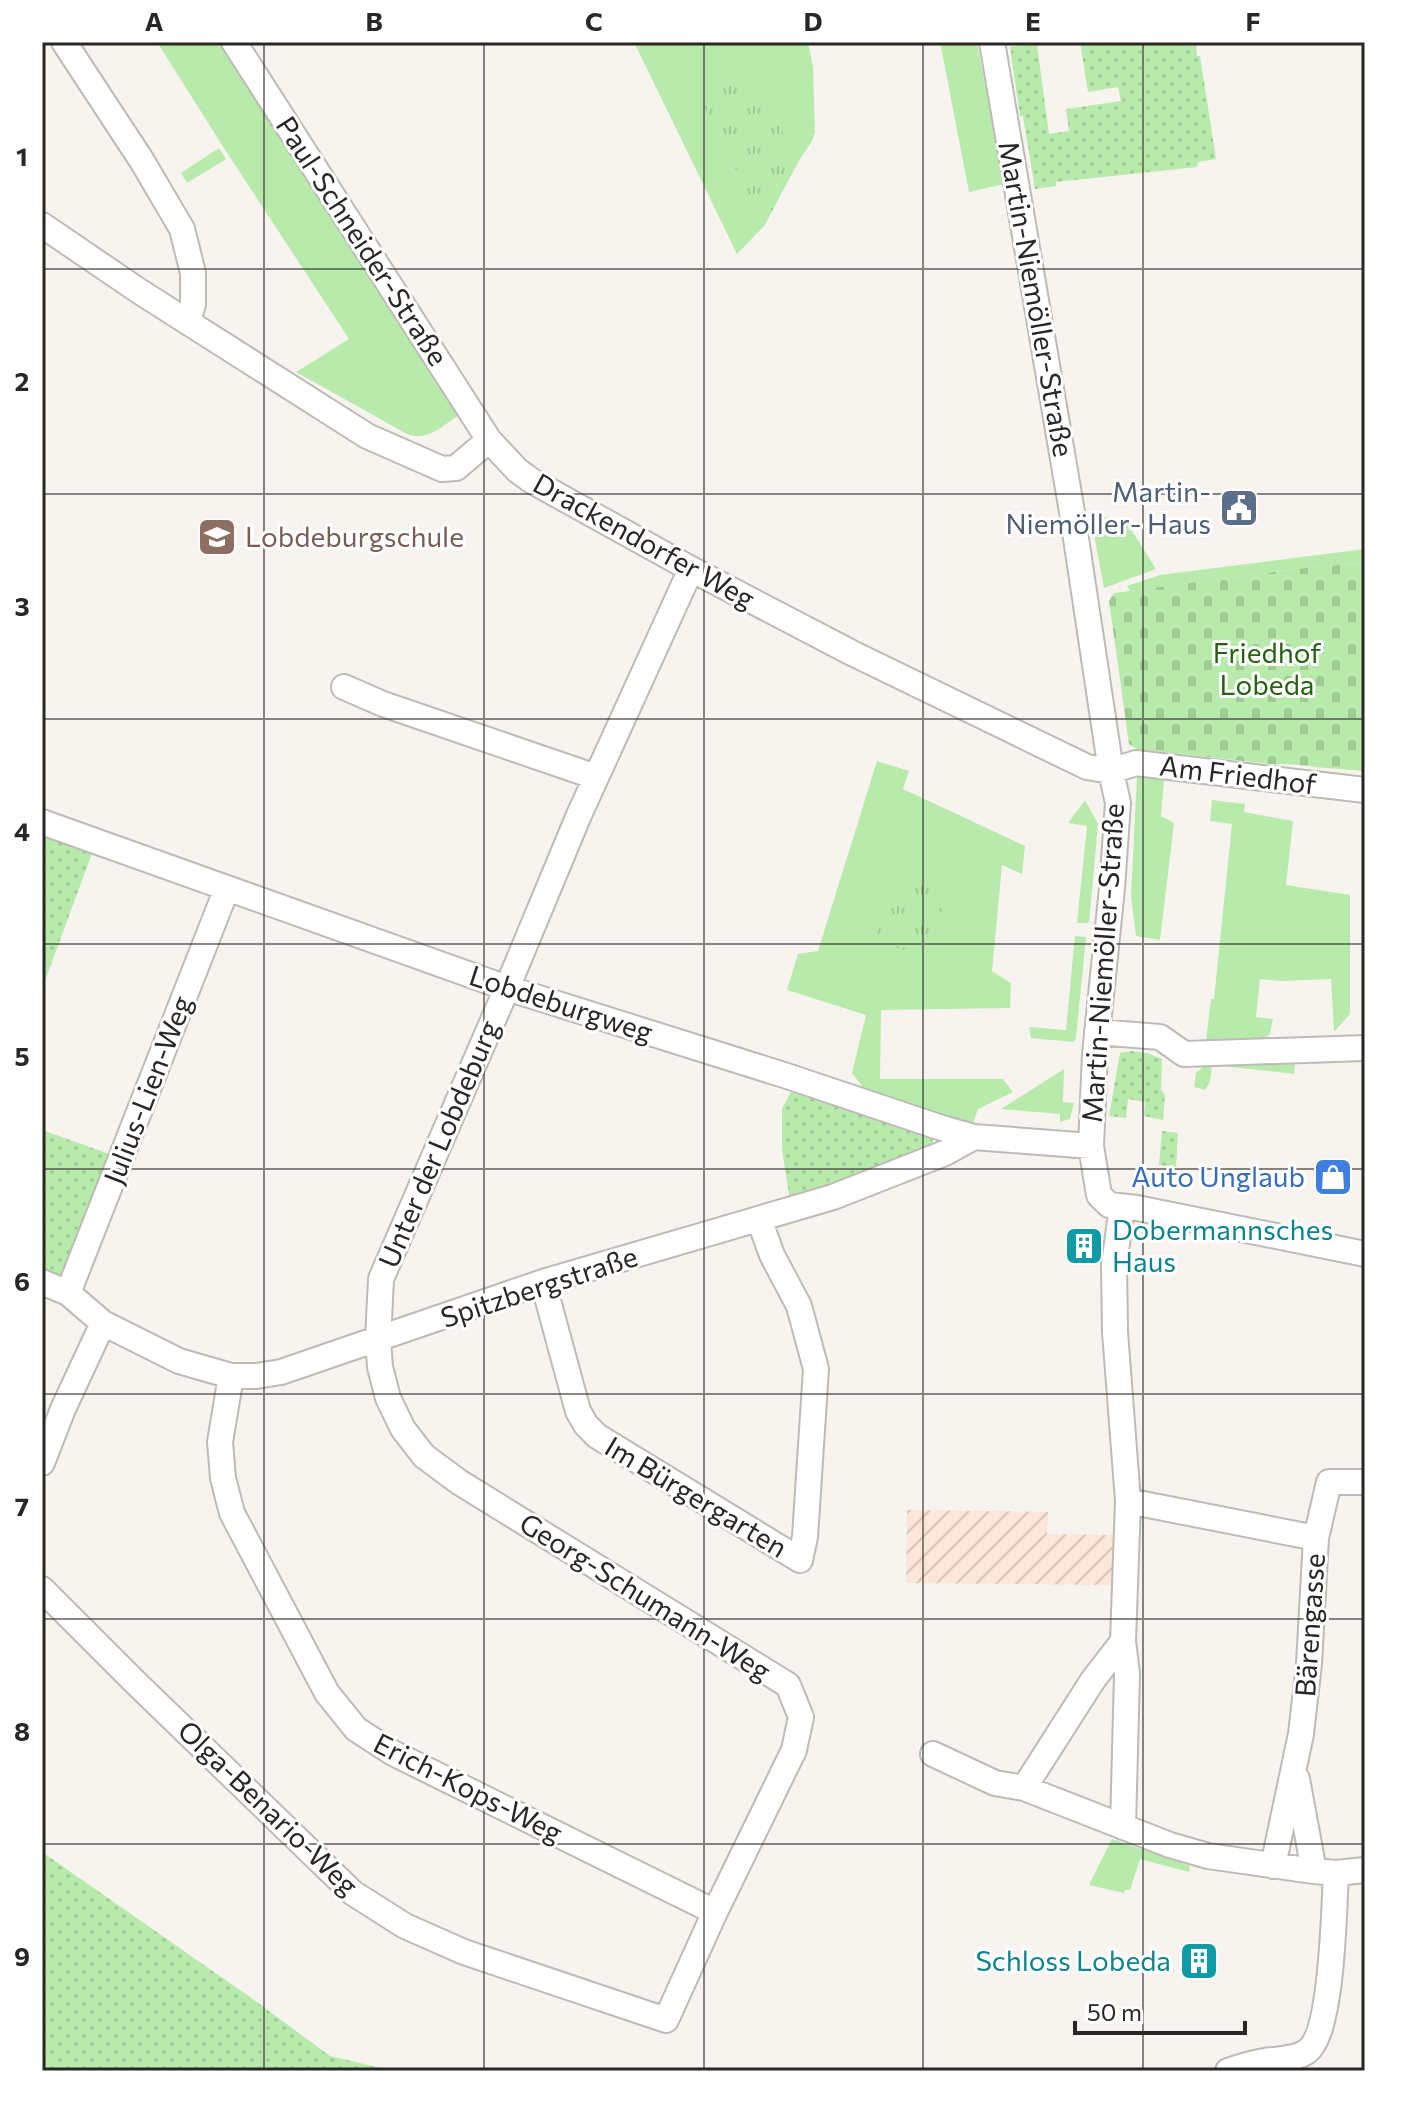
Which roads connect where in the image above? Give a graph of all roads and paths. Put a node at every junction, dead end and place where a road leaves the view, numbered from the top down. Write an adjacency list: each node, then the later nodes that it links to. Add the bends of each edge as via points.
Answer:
1 (64, 42): 5 (street, via 182,229 193,273)
2 (992, 42): 9 (street, Martin-Niemöller-Straße)
3 (244, 45): 6 (street, Paul-Schneider-Straße)
4 (42, 225): 5 (street)
5 (188, 321): 6 (street, via 367,436 442,469 456,468)
6 (489, 440): 7 (street, Drackendorfer Weg, via 532,481)
7 (691, 569): 9 (street, Drackendorfer Weg, via 1073,761); 10 (street, Unter der Lobdeburg)
8 (344, 687): 10 (street)
9 (1111, 771): 11 (street, Am Friedhof, via 1136,763); 15 (street, Martin-Niemöller-Straße, via 1118,803)
10 (596, 777): 14 (street, Unter der Lobdeburg)
11 (1365, 790)
12 (42, 822): 13 (street, Lobdeburgweg)
13 (227, 888): 14 (street, Lobdeburgweg); 24 (street, Julius-Lien-Weg)
14 (507, 988): 17 (street, Lobdeburgweg); 26 (street, Unter der Lobdeburg, via 381,1279)
15 (1097, 1032): 16 (street, via 1160,1037 1184,1054); 18 (street, Martin-Niemöller-Straße)
16 (1365, 1048)
17 (974, 1137): 18 (street, Lobdeburgweg); 20 (street, Spitzbergstraße, via 876,1181)
18 (1091, 1146): 19 (street, Martin-Niemöller-Straße, via 1099,1195 1109,1205)
19 (1122, 1207): 21 (street); 30 (street, via 1114,1265)
20 (759, 1219): 23 (street, Spitzbergstraße); 23 (street, Im Bürgergarten, via 799,1306 816,1369 800,1560 586,1425)
21 (1365, 1254)
22 (42, 1282): 24 (street, Spitzbergstraße)
23 (543, 1282): 26 (street, Spitzbergstraße)
24 (68, 1293): 25 (street, Spitzbergstraße)
25 (103, 1323): 27 (street, Spitzbergstraße, via 179,1361); 28 (street)
26 (378, 1339): 27 (street, Spitzbergstraße, via 281,1372); 41 (street, Georg-Schumann-Weg, via 388,1398 424,1456 788,1685 801,1717 794,1750)
27 (231, 1376): 41 (street, Erich-Kops-Weg, via 220,1442 232,1513 327,1693 356,1729 393,1753)
28 (42, 1463)
29 (1365, 1482): 31 (street, Bärengasse, via 1329,1482)
30 (1128, 1501): 31 (street); 33 (street)
31 (1316, 1538): 35 (street, Bärengasse, via 1308,1678)
32 (42, 1589): 42 (street, Olga-Benario-Weg, via 353,1893 405,1926 464,1952)
33 (1123, 1641): 36 (street); 37 (street)
34 (933, 1754): 36 (street, via 995,1783)
35 (1295, 1768): 38 (street, Bärengasse); 40 (street, Bärengasse)
36 (1024, 1788): 37 (street)
37 (1123, 1827): 38 (street, via 1208,1856)
38 (1273, 1866): 40 (street)
39 (1365, 1870): 40 (street)
40 (1325, 1872): 43 (street, Bärengasse, via 1329,1977 1316,2041 1307,2052)
41 (715, 1912): 42 (street, Georg-Schumann-Weg)
42 (666, 2020)
43 (1228, 2071)

